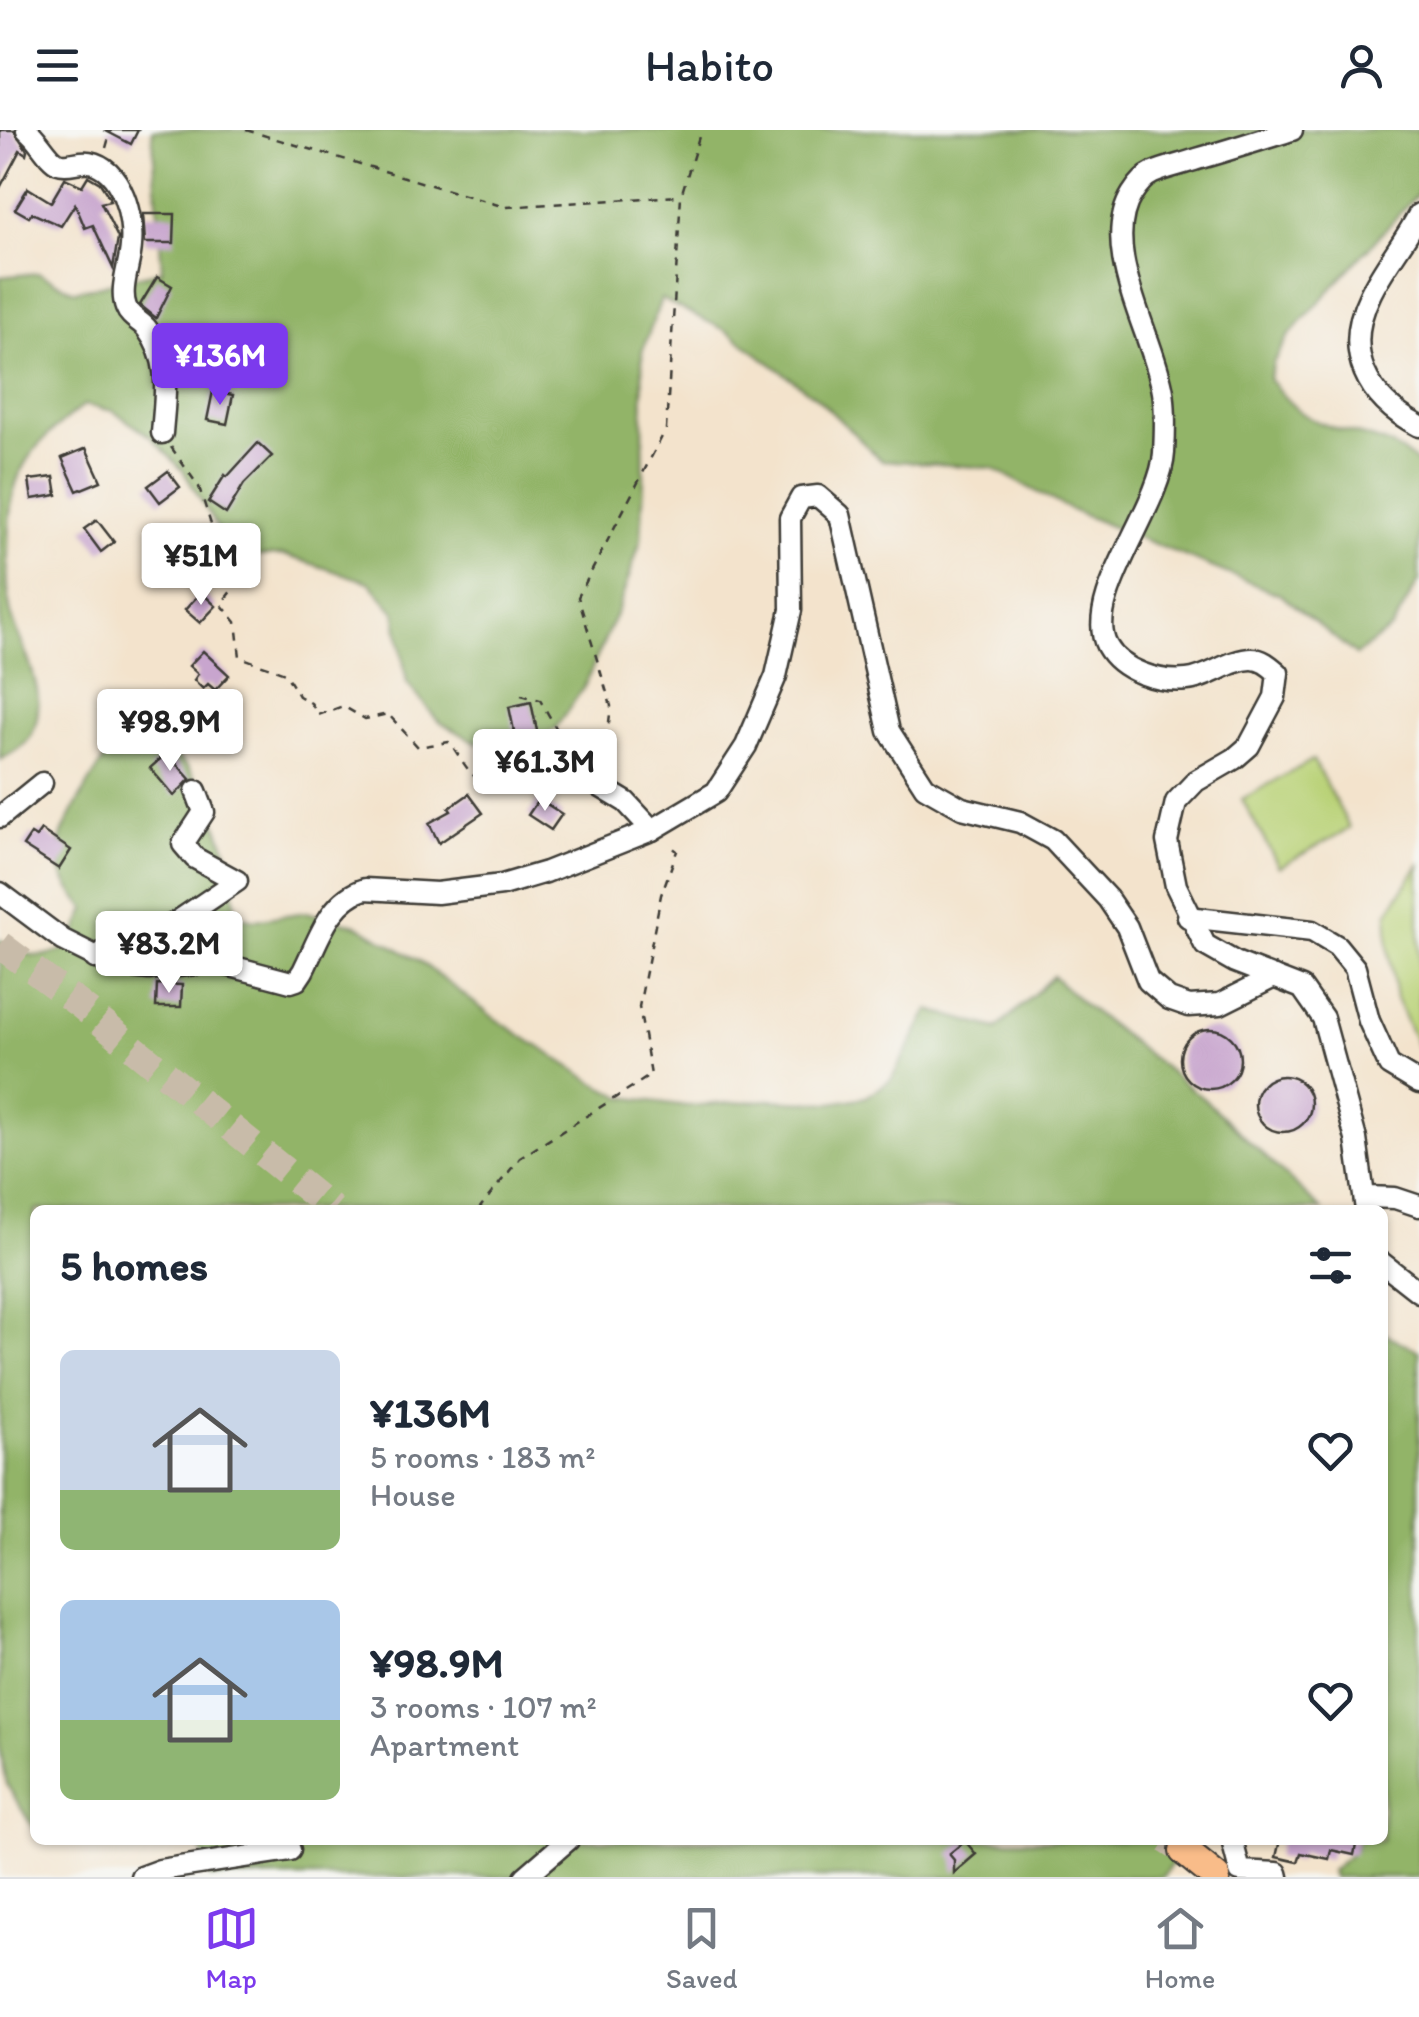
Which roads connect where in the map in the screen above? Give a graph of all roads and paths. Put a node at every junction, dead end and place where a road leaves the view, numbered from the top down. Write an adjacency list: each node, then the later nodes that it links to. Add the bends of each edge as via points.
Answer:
1 (27, 130): 8 (street, via 52,160 94,164 121,192 132,238 125,304 166,365)
2 (246, 130): 5 (path, via 505,207)
3 (701, 130): 5 (path)
4 (1292, 130): 16 (street, via 1152,174 1124,212 1125,268 1163,393 1164,456 1157,488 1107,592 1105,644 1118,660 1154,677 1187,680 1252,659 1278,673 1275,697 1249,746 1176,802 1167,841)
5 (681, 196): 11 (path, via 666,429 578,598 611,706)
6 (1419, 214): 7 (street, via 1370,294 1358,332 1367,379 1382,401)
7 (1419, 426)
8 (162, 433): 11 (path, via 199,487 232,590 221,604 236,622 240,656 285,673 318,715 343,706 365,719 388,714 418,747 449,742 480,781 526,792)
9 (521, 696): 11 (path, via 540,700 575,761)
10 (42, 783): 13 (street)
11 (602, 787): 14 (street)
12 (196, 791): 17 (street, via 204,812 183,844 237,881 172,925 117,942)
13 (0, 817)
14 (652, 830): 17 (street, via 502,885 356,892 336,906 291,982 215,962 149,969); 18 (street, via 716,792 746,746 776,676 791,610 790,518 801,498 818,496 840,515 889,732 924,788 1053,840 1108,898 1148,981 1170,999 1189,1006 1220,1004); 21 (path, via 677,851 638,1007 651,1075 520,1158)
15 (0, 893): 17 (street)
16 (1188, 917): 18 (street, via 1205,945); 19 (street, via 1312,931 1338,946 1355,968 1389,1065)
17 (95, 958)
18 (1274, 976): 20 (street, via 1302,988 1323,1018)
19 (1419, 1083)
20 (1367, 1204): 22 (street, via 1396,1198)
21 (482, 1205)
22 (1419, 1206)
23 (1388, 1268): 24 (street)
24 (1419, 1292)
25 (562, 1845): 30 (street)
26 (1233, 1845): 32 (street, via 1240,1871)
27 (290, 1850): 29 (street)
28 (1184, 1852): 31 (highway)
29 (141, 1877)
30 (525, 1877)
31 (1216, 1877)
32 (1278, 1877)

